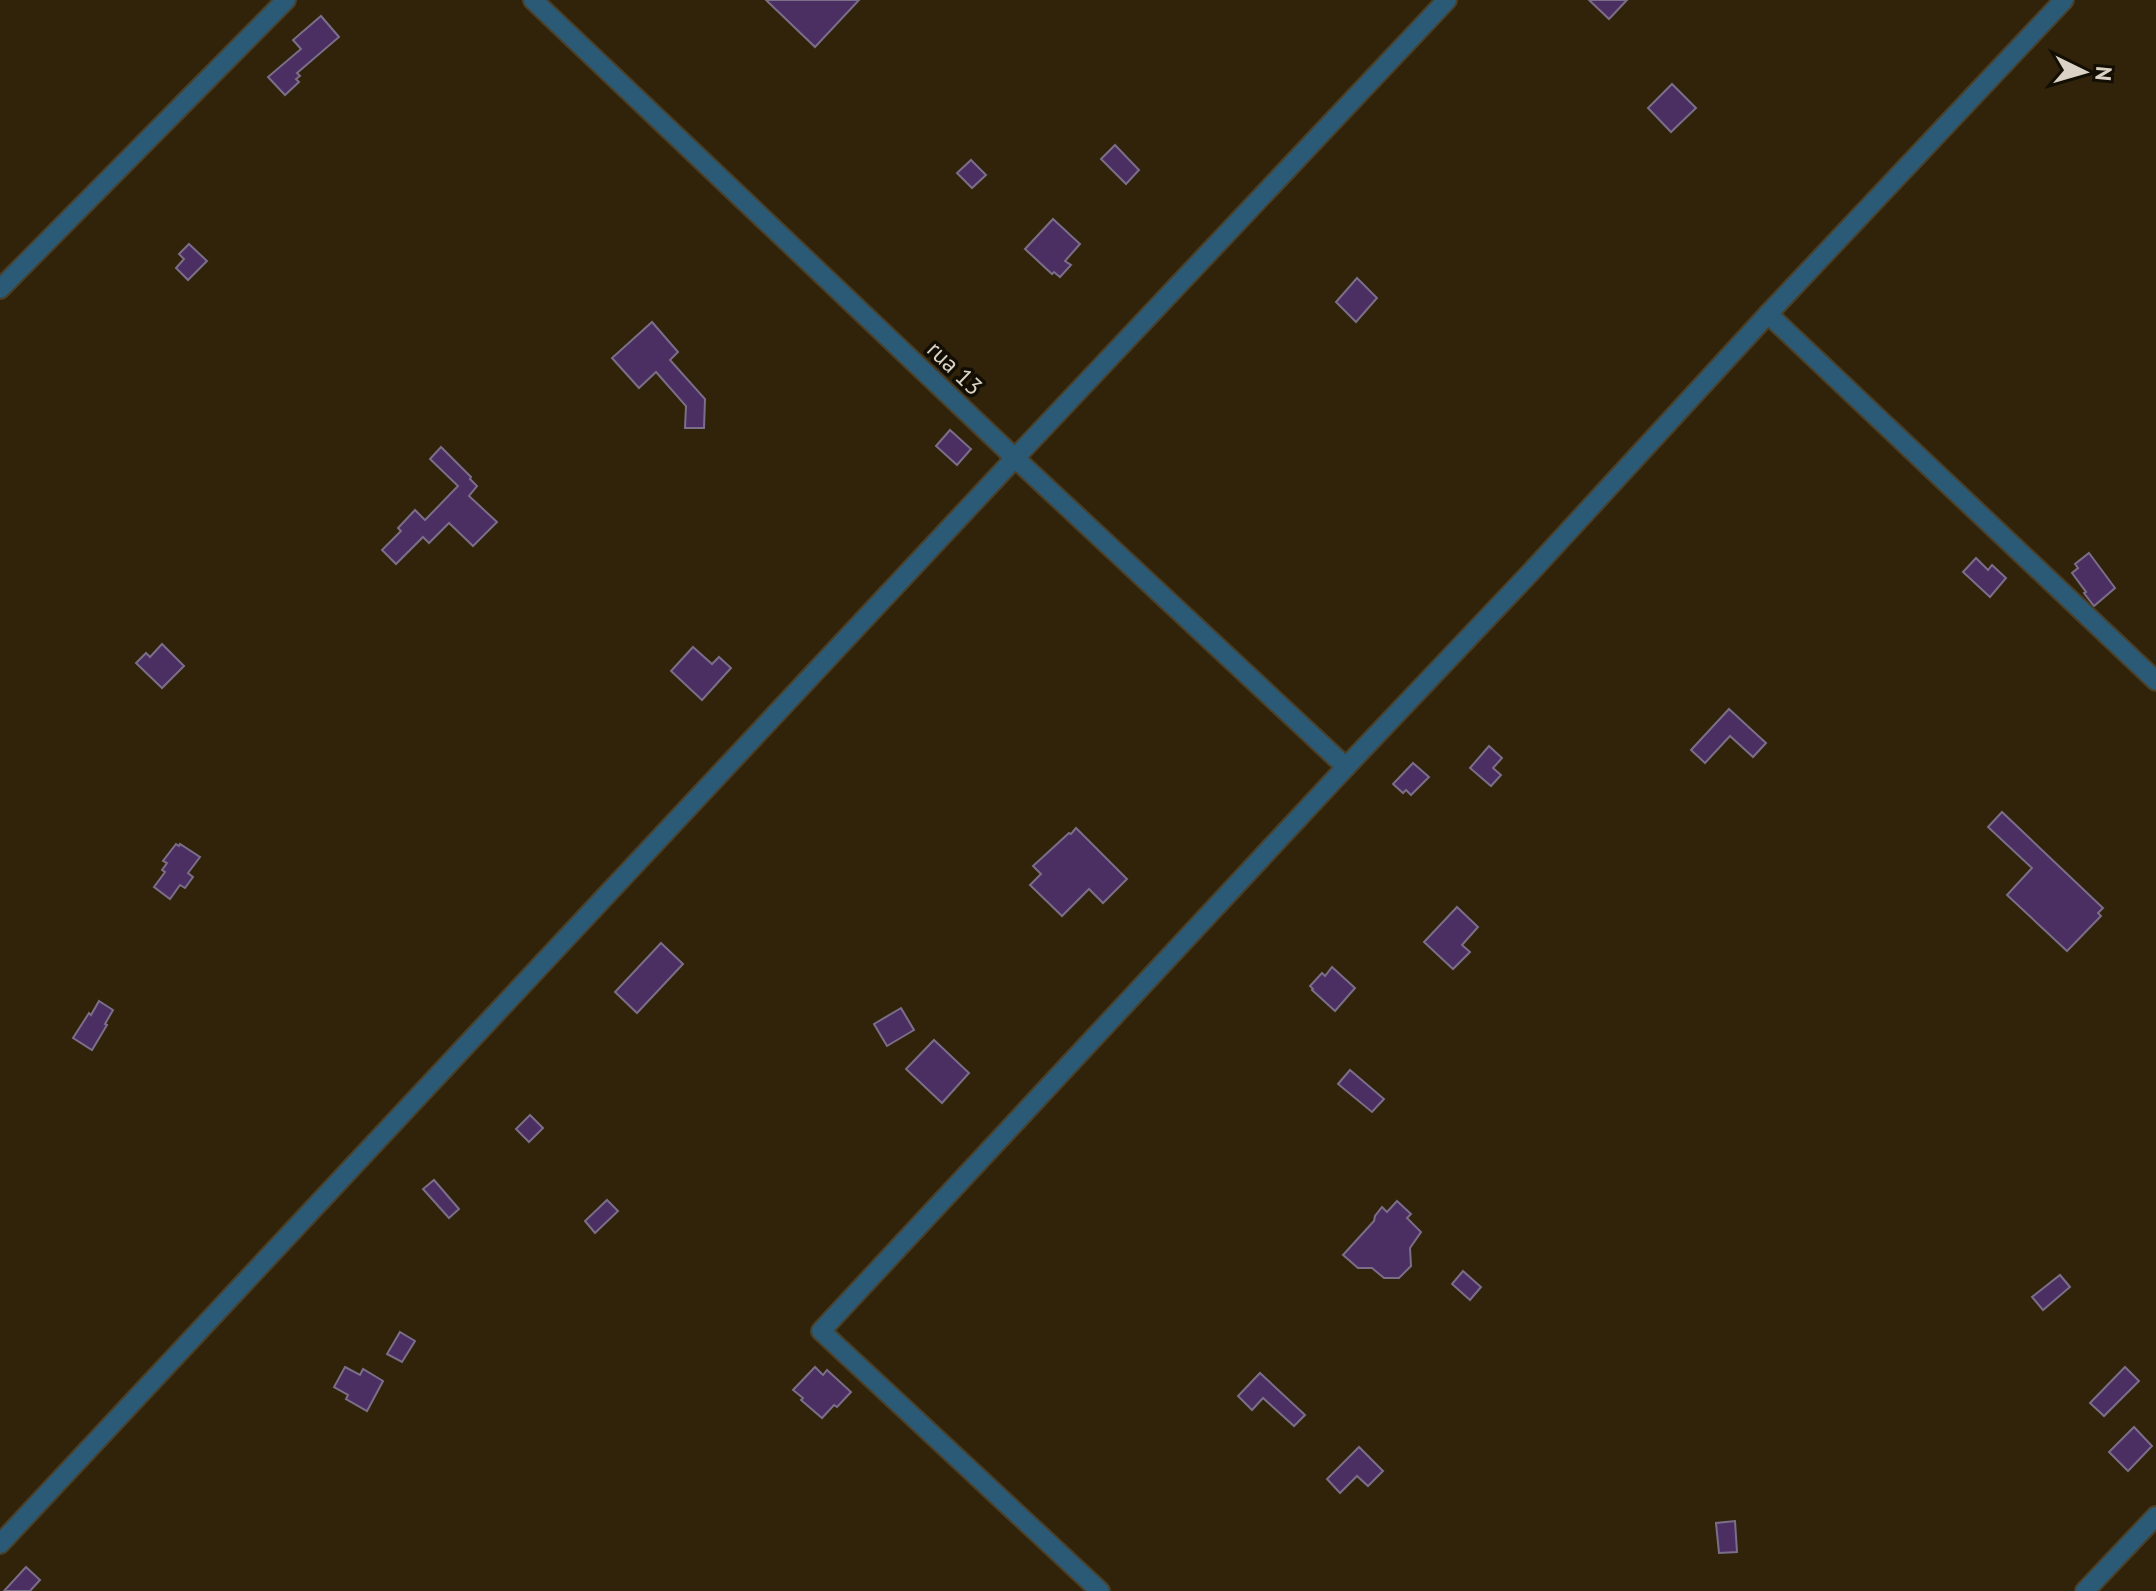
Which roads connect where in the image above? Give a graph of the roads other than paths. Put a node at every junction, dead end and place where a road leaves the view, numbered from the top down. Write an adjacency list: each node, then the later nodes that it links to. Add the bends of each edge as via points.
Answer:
1 (286, 0): 5 (street)
2 (533, 0): 7 (street, rua 13)
3 (1447, 0): 7 (street)
4 (2064, 0): 6 (street)
5 (0, 289)
6 (1768, 314): 8 (street); 9 (street)
7 (1015, 458): 9 (street, rua 13); 11 (street)
8 (2156, 681)
9 (1346, 767): 12 (street, via 821,1331)
10 (2156, 1516): 13 (street)
11 (0, 1544)
12 (1100, 1591)
13 (2085, 1591)

